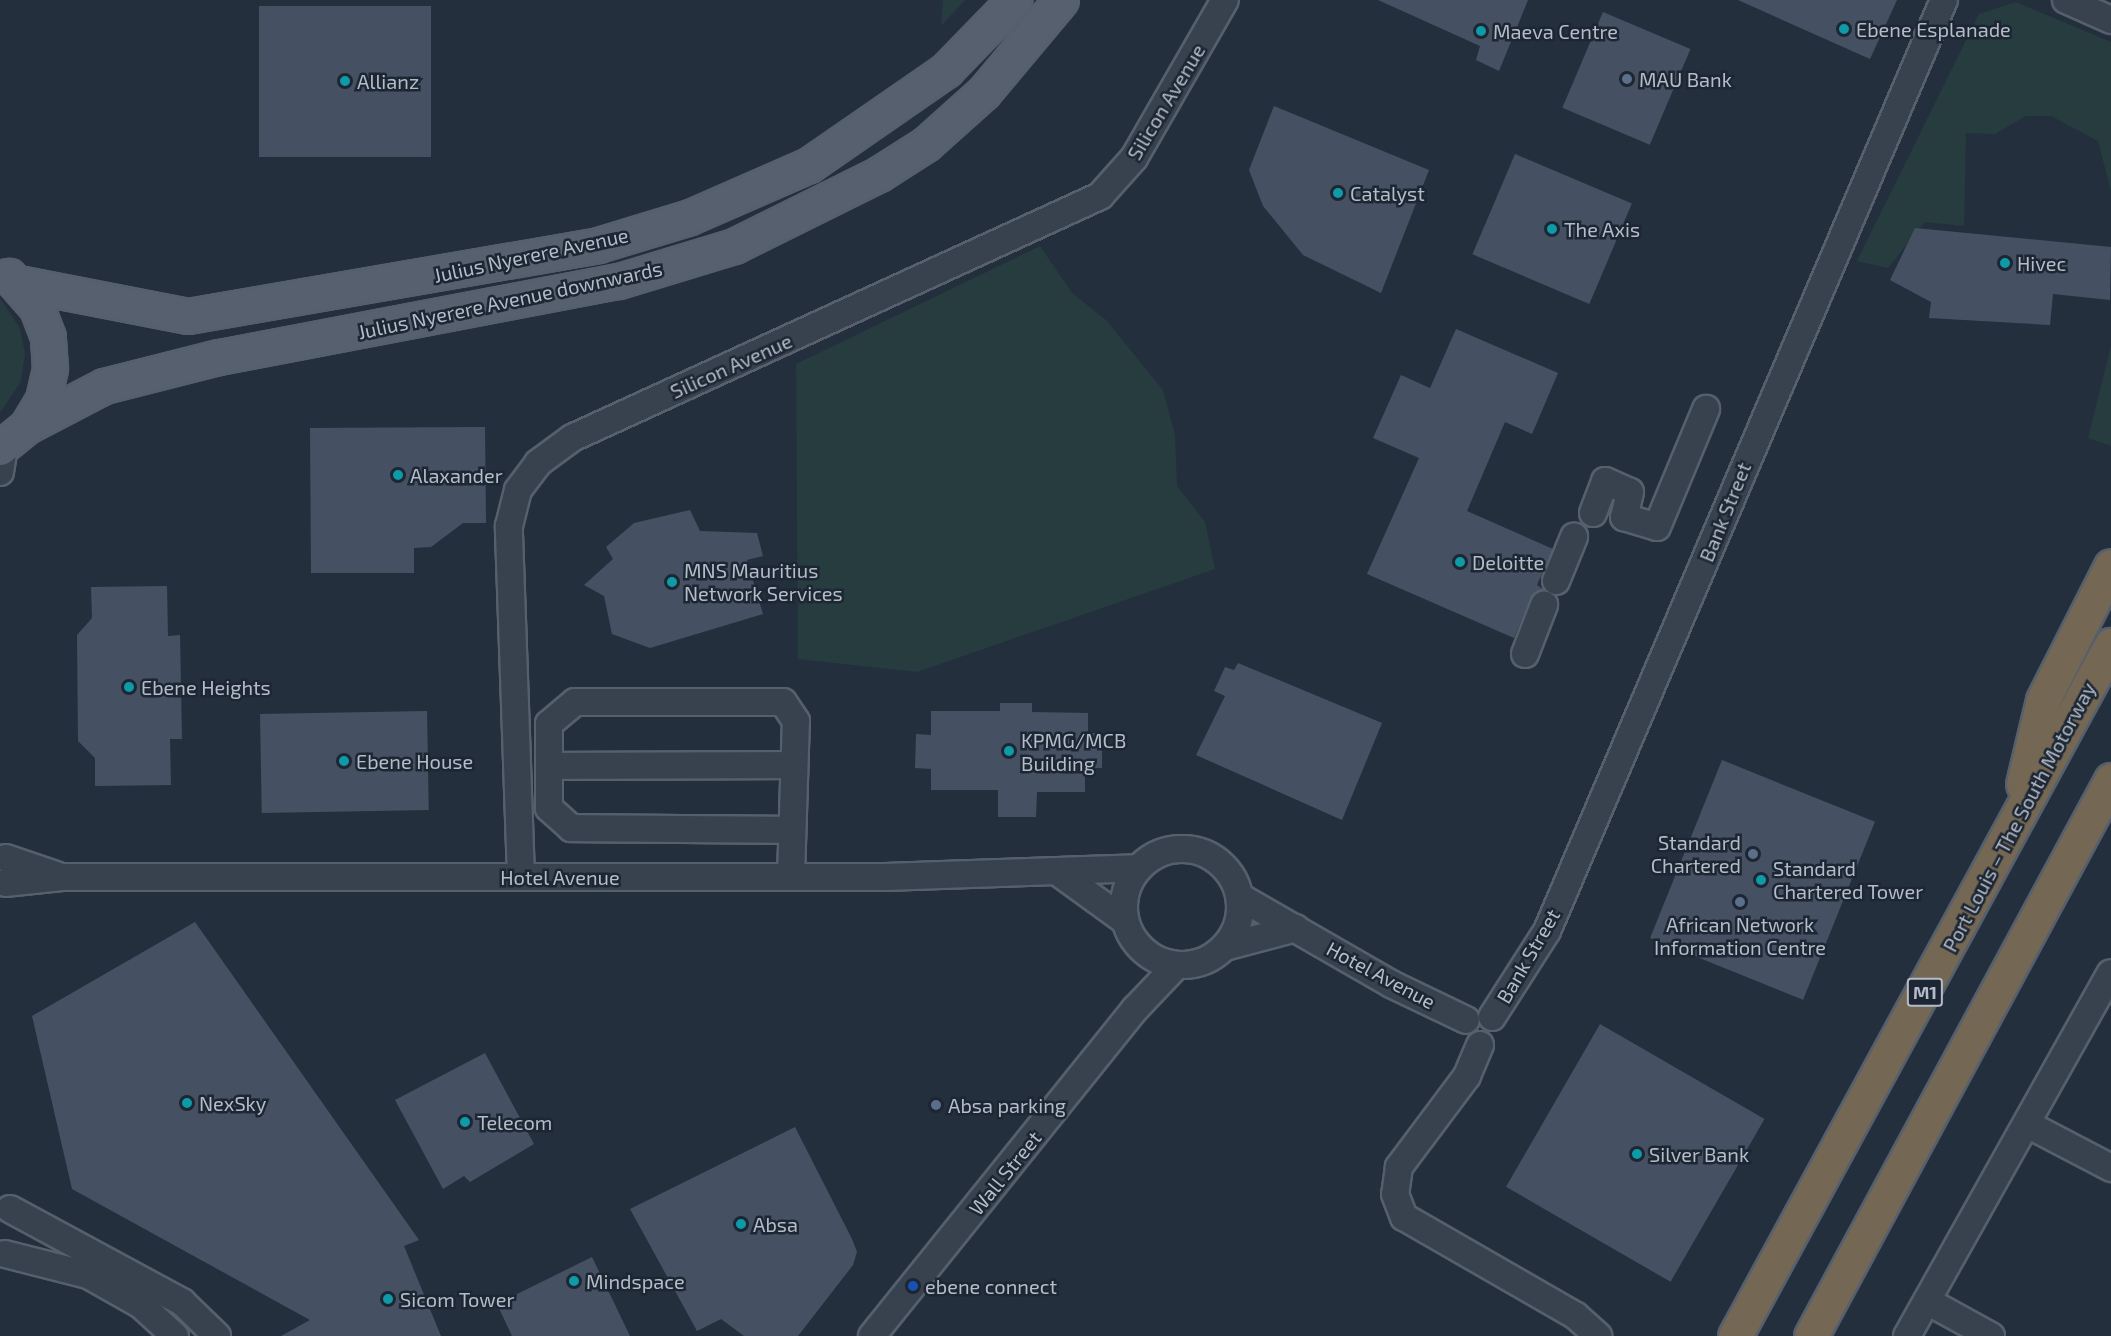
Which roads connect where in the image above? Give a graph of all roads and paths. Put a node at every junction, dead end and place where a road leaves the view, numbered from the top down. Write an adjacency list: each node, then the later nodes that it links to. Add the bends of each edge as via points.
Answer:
1 (1014, 0): 9 (main road, Julius Nyerere Avenue, via 946,70 809,165 690,217 598,245 188,316)
2 (1061, 0): 11 (main road, Julius Nyerere Avenue downwards, via 984,92 926,144 879,174 734,246 619,281 219,357 104,386)
3 (1225, 0): 30 (street, Silicon Avenue, via 1134,158 1100,196 572,438 538,463 518,490 509,526)
4 (1945, 0): 8 (street, Bank Street)
5 (1963, 0): 8 (street)
6 (2066, 0): 7 (street)
7 (2111, 20)
8 (1933, 27): 41 (street, Bank Street, via 1547,931)
9 (9, 277): 11 (main road, via 37,308 50,358 43,399)
10 (1706, 409): 12 (street, via 1657,527 1624,518 1630,492 1605,481)
11 (8, 448)
12 (1593, 513)
13 (1575, 537): 15 (street)
14 (2111, 566): 24 (highway, via 2043,700)
15 (1556, 581)
16 (1545, 605): 18 (street)
17 (2111, 645): 24 (highway, Port Louis – The South Motorway / M1)
18 (1525, 654)
19 (794, 765): 20 (street); 20 (street, via 796,721 783,702 575,702 561,709 549,724); 23 (street)
20 (549, 766): 23 (street, via 549,808 571,828)
21 (2111, 780): 35 (highway)
22 (2111, 812): 35 (highway)
23 (792, 830): 29 (street)
24 (2011, 833): 53 (highway, Port Louis – The South Motorway / M1)
25 (3, 852): 28 (street, Hotel Avenue); 31 (street)
26 (1138, 868): 27 (street, Hotel Avenue); 32 (street, via 1170,850 1207,854 1222,865); 33 (street, via 1123,902)
27 (1059, 873): 29 (street, Hotel Avenue); 33 (street)
28 (62, 877): 30 (street, Hotel Avenue); 31 (street, Hotel Avenue)
29 (791, 877): 30 (street, Hotel Avenue)
30 (521, 878)
31 (3, 888)
32 (1240, 897): 34 (street, Hotel Avenue); 36 (street, via 1240,915)
33 (1124, 920): 37 (street)
34 (1296, 928): 36 (street); 42 (street, Hotel Avenue, via 1391,984)
35 (2025, 941): 54 (highway)
36 (1225, 947): 38 (street, via 1211,958)
37 (1143, 952): 38 (street); 40 (street)
38 (1176, 966): 40 (street, Wall Street)
39 (2111, 973): 44 (street)
40 (1135, 1009): 51 (street, Wall Street)
41 (1492, 1017): 42 (street, via 1479,1012); 43 (street, via 1494,1037)
42 (1466, 1020): 43 (street, via 1467,1038)
43 (1480, 1045): 52 (street, via 1467,1076 1399,1167 1395,1194 1404,1217 1576,1316)
44 (2026, 1124): 45 (street); 48 (street)
45 (2111, 1168)
46 (5, 1202): 47 (street, via 14,1232); 50 (street, via 164,1291)
47 (3, 1256): 49 (street, via 88,1275 141,1305)
48 (1927, 1300): 55 (street); 56 (street)
49 (175, 1336)
50 (217, 1336)
51 (872, 1336)
52 (1598, 1336)
53 (1736, 1336)
54 (1811, 1336)
55 (1907, 1336)
56 (1991, 1336)

